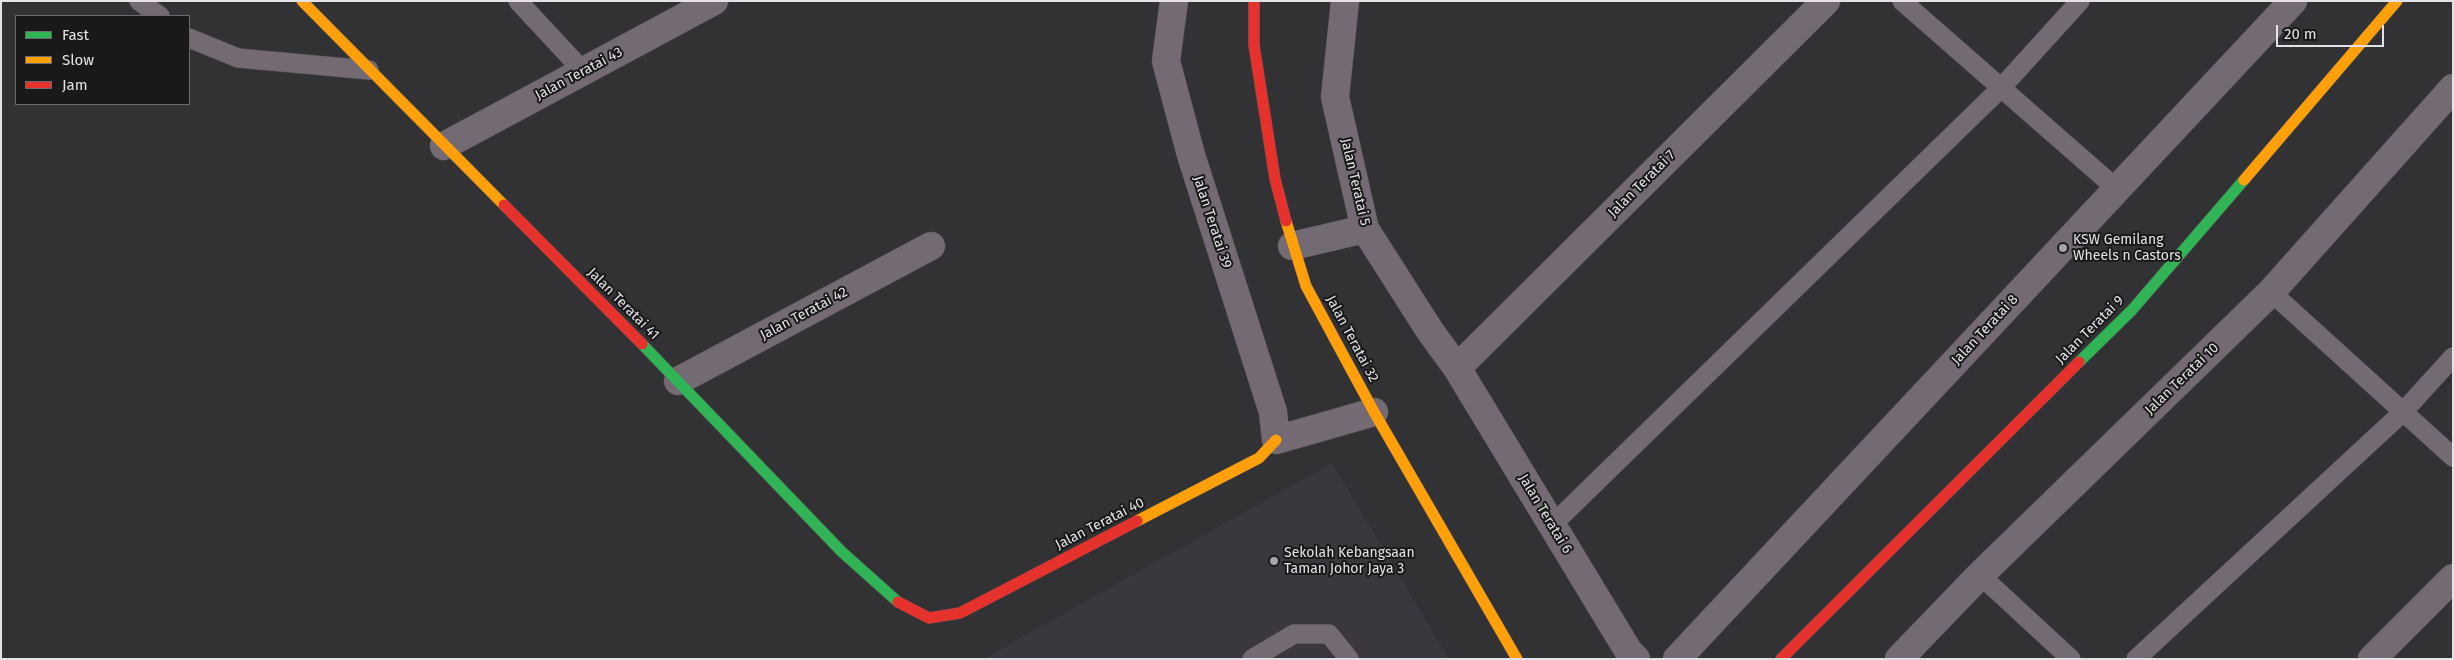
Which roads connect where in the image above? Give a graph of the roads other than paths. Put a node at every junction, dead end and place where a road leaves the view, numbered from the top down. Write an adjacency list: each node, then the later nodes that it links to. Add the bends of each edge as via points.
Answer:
1 (139, 1): 13 (lane)
2 (302, 1): 15 (street, Jalan Teratai 41)
3 (518, 1): 16 (lane)
4 (714, 1): 16 (street, Jalan Teratai 43)
5 (1174, 1): 30 (street, Jalan Teratai 39, via 1166,61 1191,155 1273,412)
6 (1254, 1): 23 (street, Jalan Teratai 32, via 1258,74 1275,179)
7 (1345, 1): 21 (street, Jalan Teratai 5, via 1335,97)
8 (1826, 1): 26 (street, Jalan Teratai 7)
9 (1902, 1): 17 (lane)
10 (2080, 1): 17 (lane)
11 (2294, 1): 20 (street, Jalan Teratai 8)
12 (2397, 1): 41 (street, Jalan Teratai 9, via 2132,310)
13 (159, 15)
14 (190, 38): 15 (lane, via 238,58)
15 (369, 70): 19 (street, Jalan Teratai 41)
16 (583, 71): 19 (street, Jalan Teratai 43)
17 (2001, 88): 20 (lane); 32 (lane)
18 (2453, 88): 24 (street, Jalan Teratai 10)
19 (444, 146): 27 (street, Jalan Teratai 41)
20 (2118, 190): 40 (street, Jalan Teratai 8)
21 (1365, 229): 23 (street); 26 (street, Jalan Teratai 5)
22 (930, 246): 27 (street, Jalan Teratai 42)
23 (1292, 246): 28 (street, Jalan Teratai 32, via 1306,286)
24 (2271, 292): 29 (lane); 33 (street, Jalan Teratai 10)
25 (2453, 357): 29 (lane)
26 (1457, 368): 32 (street, Jalan Teratai 6)
27 (678, 381): 35 (street, Jalan Teratai 41, via 842,552 899,603)
28 (1374, 412): 30 (street); 38 (street, Jalan Teratai 32)
29 (2403, 412): 31 (lane); 44 (lane)
30 (1276, 440): 35 (street, Jalan Teratai 40, via 1259,458 960,613)
31 (2453, 457)
32 (1552, 525): 39 (street, Jalan Teratai 6)
33 (1980, 574): 42 (street, Jalan Teratai 10); 43 (lane)
34 (2453, 578): 45 (street)
35 (930, 618)
36 (1252, 659): 37 (lane, via 1294,634 1329,634)
37 (1349, 659)
38 (1517, 659)
39 (1636, 659)
40 (1677, 659)
41 (1781, 659)
42 (1899, 659)
43 (2071, 659)
44 (2136, 659)
45 (2372, 659)

